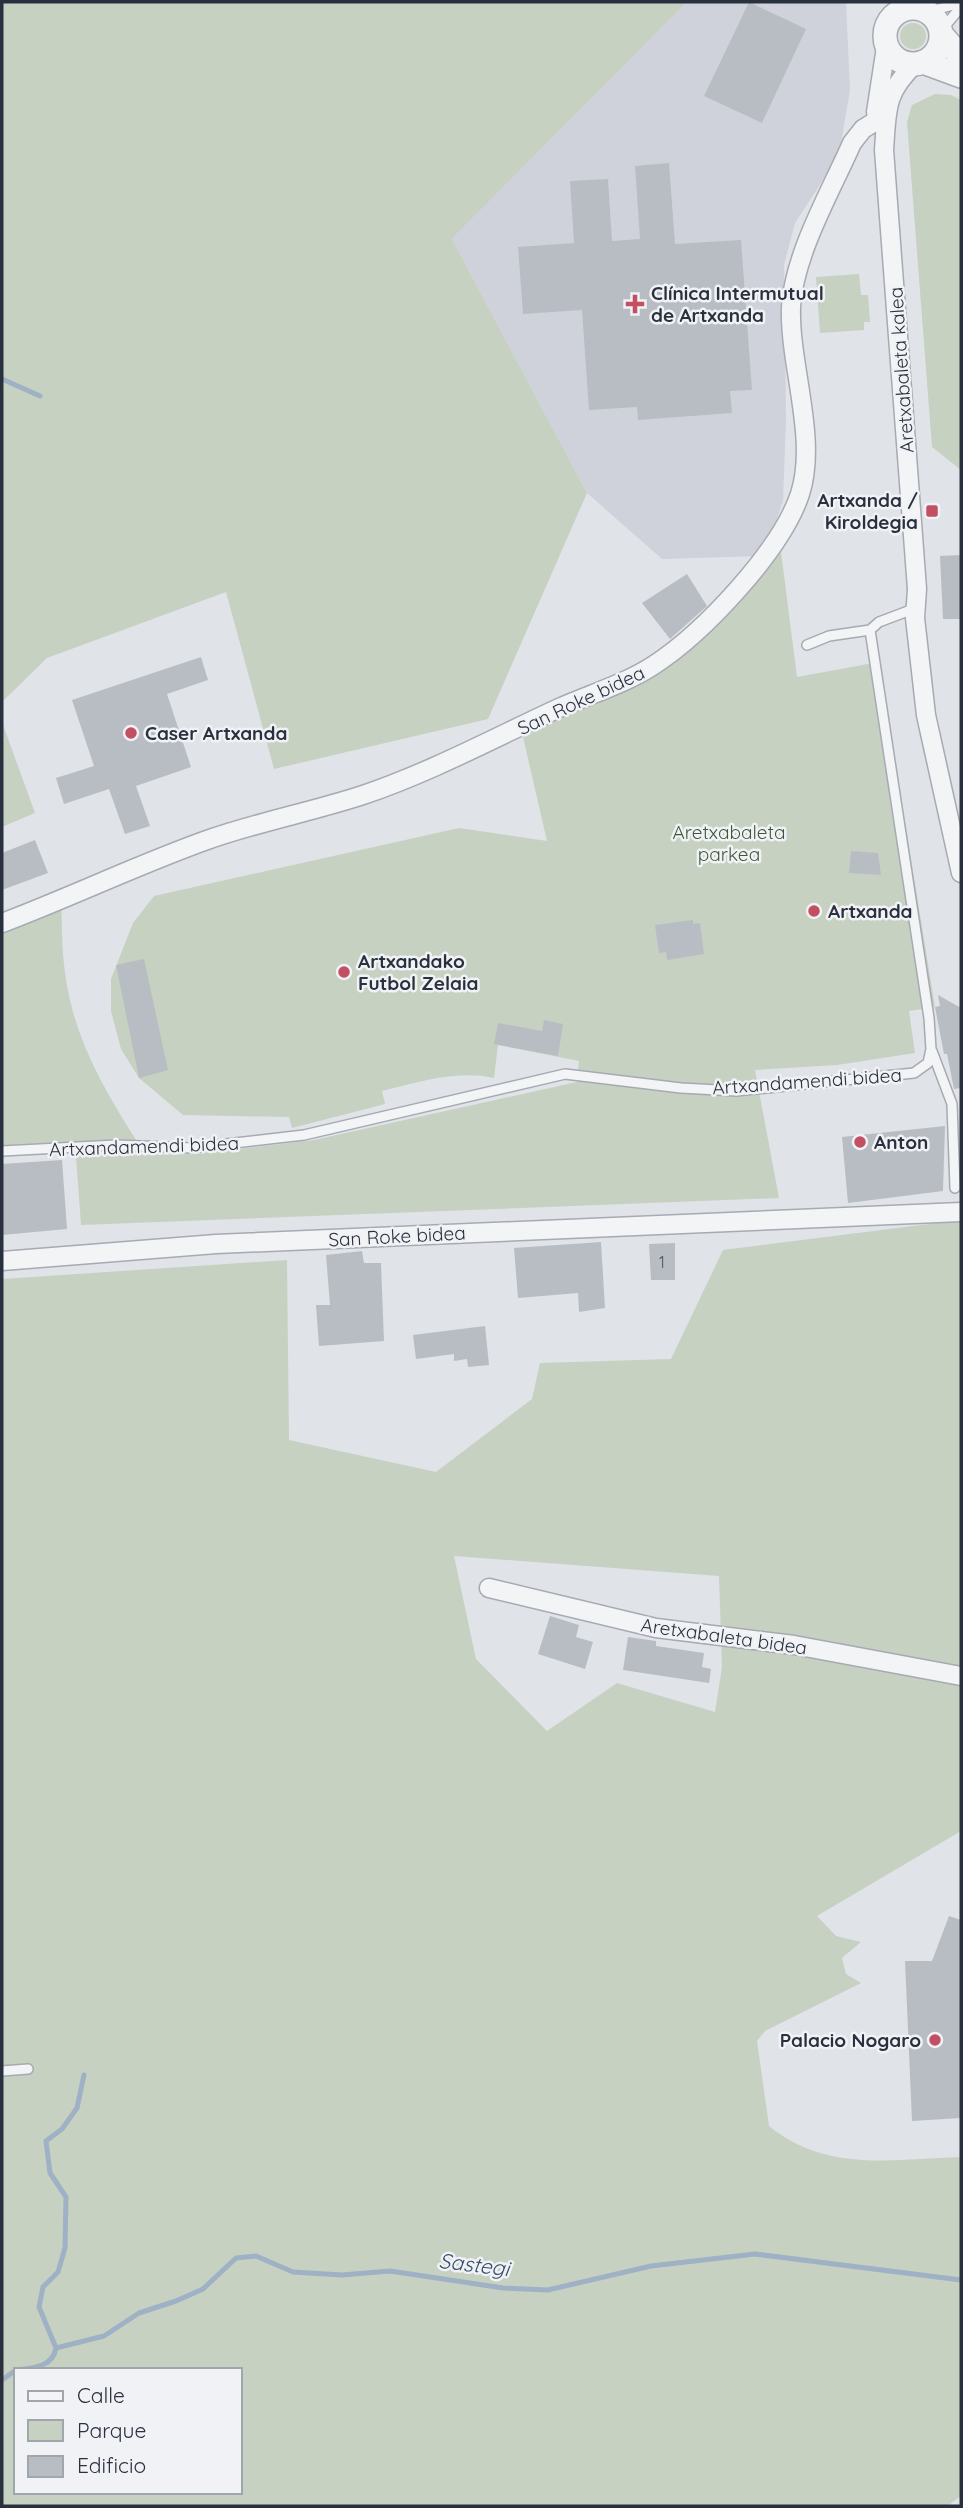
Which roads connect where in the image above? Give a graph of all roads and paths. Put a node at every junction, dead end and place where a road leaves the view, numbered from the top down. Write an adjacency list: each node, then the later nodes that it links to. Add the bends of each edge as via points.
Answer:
1 (961, 5): 2 (lane); 4 (lane)
2 (921, 8): 3 (street); 4 (street)
3 (889, 12): 5 (street)
4 (941, 33): 6 (street); 7 (street, via 936,51)
5 (886, 47): 7 (street, via 898,60); 9 (street, Aretxabaleta kalea)
6 (961, 57)
7 (919, 63): 8 (street); 10 (street, Aretxabaleta kalea, via 889,95)
8 (961, 76)
9 (876, 121): 10 (street, Aretxabaleta kalea); 15 (street, San Roke bidea, via 852,143 798,266 793,290 805,452 800,494 754,569 710,617 633,677 473,751 363,794 208,840)
10 (884, 150): 11 (street, Aretxabaleta kalea)
11 (918, 607): 12 (lane); 14 (street, via 915,618 926,715)
12 (870, 630): 13 (lane, via 829,636); 16 (lane)
13 (807, 645)
14 (961, 873)
15 (2, 923)
16 (931, 1049): 17 (lane, Artxandamendi bidea, via 928,1063 914,1073 872,1079 736,1090 565,1074 304,1135 192,1148 116,1145); 18 (lane, via 952,1104)
17 (2, 1151)
18 (955, 1188)
19 (961, 1212): 20 (street, San Roke bidea, via 243,1243)
20 (2, 1261)
21 (489, 1588): 22 (street, Aretxabaleta bidea, via 656,1628 794,1645)
22 (961, 1676)
23 (28, 2069): 24 (lane)
24 (2, 2071)

